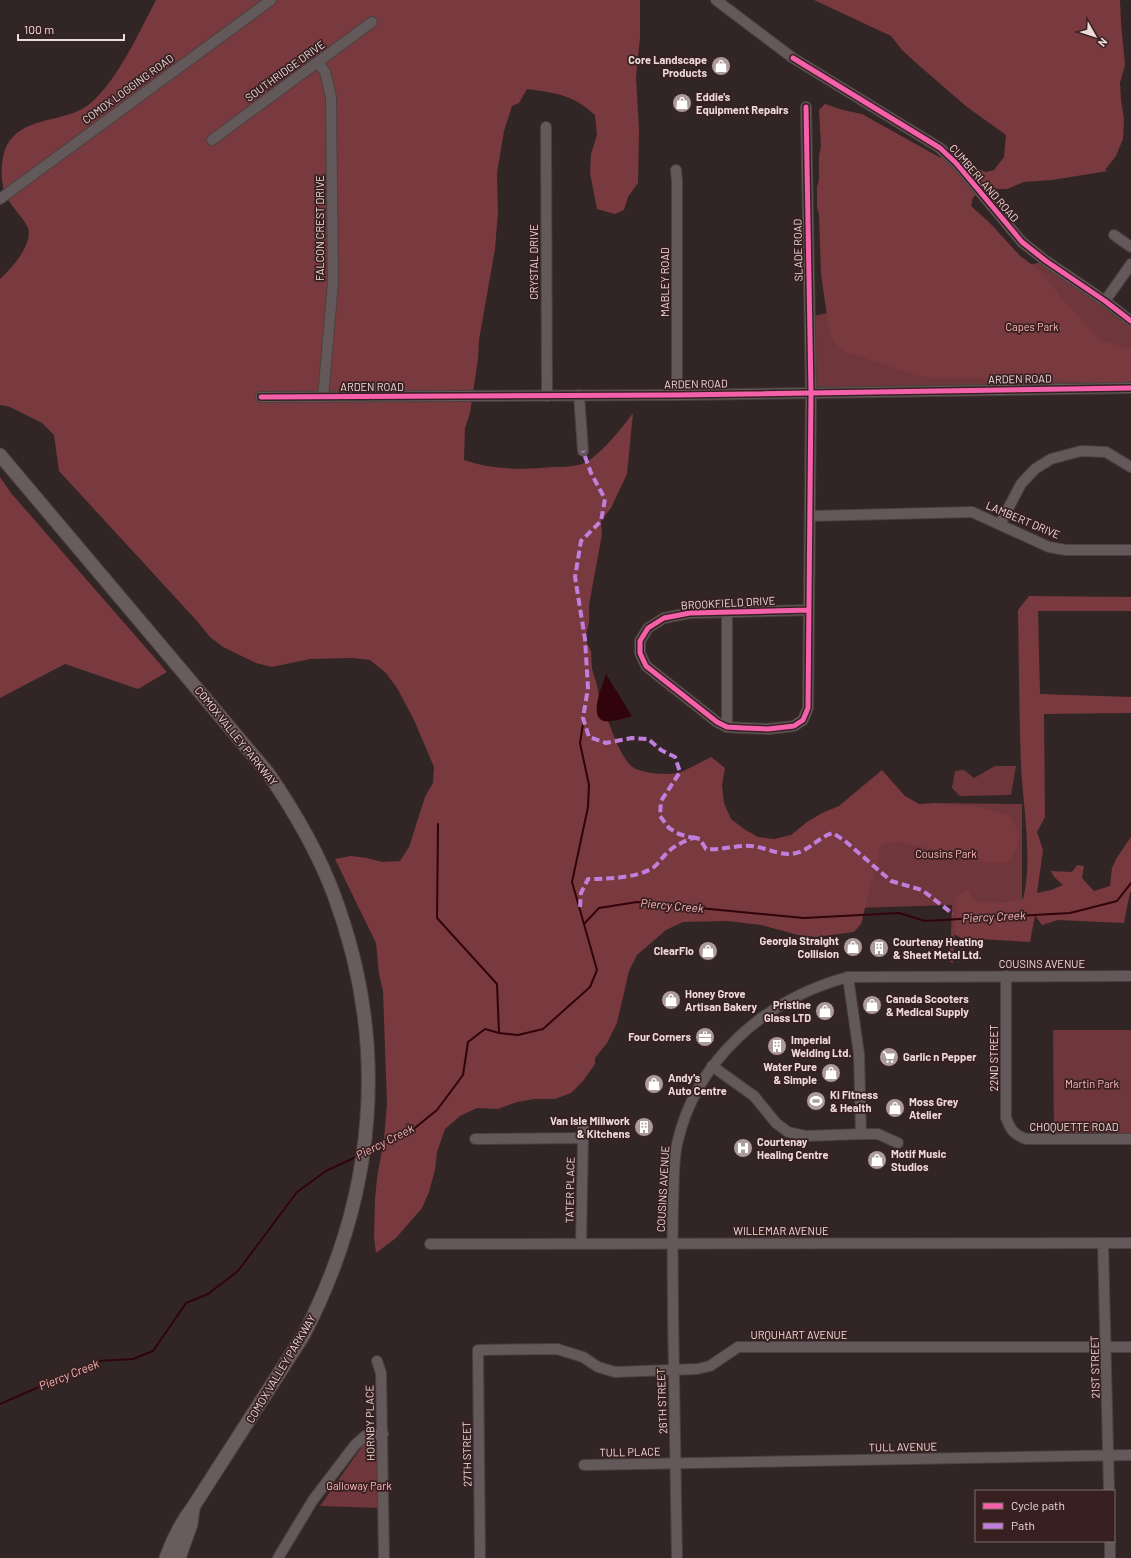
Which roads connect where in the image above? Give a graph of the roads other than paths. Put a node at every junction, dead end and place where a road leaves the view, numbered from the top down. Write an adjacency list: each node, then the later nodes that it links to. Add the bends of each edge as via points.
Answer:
1 (271, 0): 9 (street, COMOX LOGGING ROAD)
2 (716, 0): 13 (street, CUMBERLAND ROAD, via 794,59 940,148 956,163 1022,242)
3 (372, 22): 4 (street, SOUTHRIDGE DRIVE)
4 (318, 62): 7 (street, SOUTHRIDGE DRIVE); 20 (street, FALCON CREST DRIVE, via 325,72 331,97 333,283)
5 (806, 107): 16 (street, SLADE ROAD)
6 (546, 127): 19 (street, CRYSTAL DRIVE)
7 (212, 140)
8 (676, 170): 18 (street, MABLEY ROAD)
9 (0, 199)
10 (1114, 235): 11 (street)
11 (1131, 247)
12 (1131, 264): 13 (street)
13 (1105, 301): 14 (street, CUMBERLAND ROAD)
14 (1131, 321)
15 (1131, 388): 16 (street, ARDEN ROAD)
16 (811, 393): 18 (street, ARDEN ROAD); 25 (street)
17 (579, 395): 18 (street, ARDEN ROAD); 19 (street, ARDEN ROAD); 22 (street)
18 (677, 395)
19 (547, 396): 20 (street, ARDEN ROAD)
20 (323, 397): 21 (street, ARDEN ROAD)
21 (261, 398)
22 (583, 451)
23 (0, 455): 58 (main road, COMOX VALLEY PARKWAY, via 268,773 287,800 313,848 336,901 362,993 369,1082 367,1130 354,1205 343,1241 318,1308 303,1336)
24 (1131, 467): 26 (street, via 1106,452 1081,451 1051,459 1034,469 1021,484)
25 (810, 516): 26 (street, LAMBERT DRIVE, via 972,512); 28 (street)
26 (1000, 524): 27 (street, LAMBERT DRIVE, via 1060,549)
27 (1131, 550)
28 (809, 610): 29 (street, BROOKFIELD DRIVE); 30 (street, via 808,708 803,720 788,727)
29 (727, 612): 30 (street); 30 (street, BROOKFIELD DRIVE, via 690,613 664,618 648,628 640,641 640,653 651,671)
30 (727, 727)
31 (1006, 976): 32 (street, COUSINS AVENUE); 33 (street, COUSINS AVENUE); 37 (street, 22ND STREET, via 1006,1118)
32 (1131, 976)
33 (848, 978): 34 (street, COUSINS AVENUE, via 829,982 770,1011 736,1039); 36 (street, via 859,1054)
34 (712, 1066): 36 (street, via 754,1096 776,1123 788,1132 806,1136); 42 (street, COUSINS AVENUE, via 696,1091 677,1144)
35 (583, 1124): 38 (street, TATER PLACE)
36 (861, 1134): 41 (street, via 878,1134)
37 (1017, 1136): 40 (street, CHOQUETTE ROAD, via 1026,1139)
38 (583, 1138): 39 (street); 43 (street, TATER PLACE)
39 (475, 1139)
40 (1131, 1139)
41 (898, 1143)
42 (672, 1242): 43 (street, WILLEMAR AVENUE); 44 (street, WILLEMAR AVENUE); 51 (street, 26TH STREET)
43 (582, 1243): 46 (street, WILLEMAR AVENUE)
44 (1103, 1243): 45 (street, WILLEMAR AVENUE); 47 (street, 21ST STREET)
45 (1131, 1243)
46 (430, 1244)
47 (1106, 1347): 48 (street, URQUHART AVENUE); 51 (street, URQUHART AVENUE, via 738,1347 710,1366 697,1370); 53 (street, 21ST STREET)
48 (1131, 1347)
49 (478, 1350): 51 (street, URQUHART AVENUE, via 557,1349 615,1372); 64 (street, 27TH STREET)
50 (377, 1361): 52 (street, HORNBY PLACE, via 381,1374)
51 (673, 1370): 55 (street, 26TH STREET)
52 (383, 1434): 62 (street, via 365,1436 355,1445 313,1500); 63 (street, HORNBY PLACE)
53 (1108, 1456): 54 (street, TULL AVENUE); 55 (street, TULL AVENUE); 57 (street, 21ST STREET)
54 (1131, 1456)
55 (676, 1464): 56 (street, TULL PLACE); 65 (street, 26TH STREET)
56 (584, 1465)
57 (1109, 1490)
58 (193, 1507): 60 (main road, COMOX VALLEY PARKWAY, via 181,1522); 61 (main road, COMOX VALLEY PARKWAY, via 191,1524)
59 (1110, 1542): 66 (street)
60 (166, 1558)
61 (179, 1558)
62 (278, 1558)
63 (384, 1558)
64 (480, 1558)
65 (677, 1558)
66 (1110, 1558)

